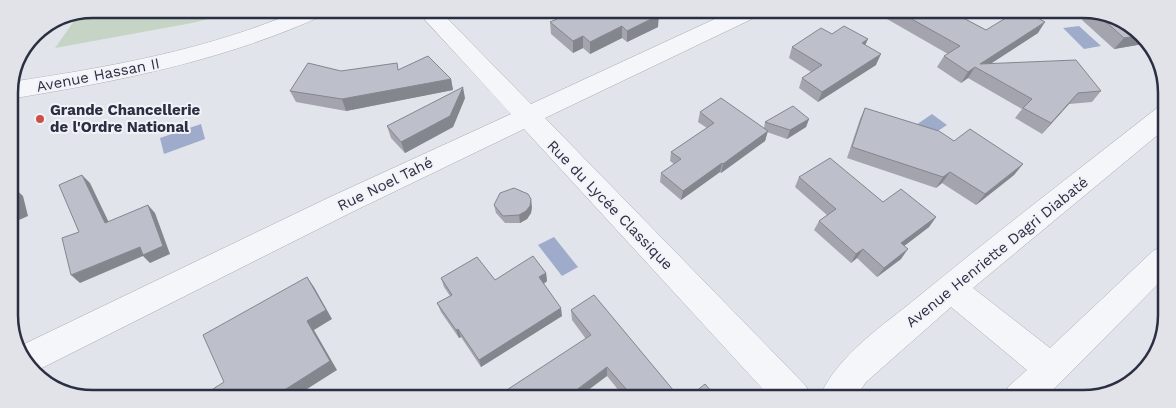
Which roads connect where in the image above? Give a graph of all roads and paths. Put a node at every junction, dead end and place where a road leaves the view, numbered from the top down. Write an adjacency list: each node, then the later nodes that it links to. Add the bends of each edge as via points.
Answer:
1 (298, 18): 4 (street, Avenue Hassan II, via 254,37)
2 (434, 18): 7 (street, Rue du Lycée Classique)
3 (735, 18): 7 (street, Rue Noel Tahé)
4 (187, 58): 5 (street, Avenue Hassan II); 6 (street, Avenue Hassan II)
5 (19, 77)
6 (18, 90)
7 (526, 117): 11 (street, Rue Noel Tahé); 13 (street, Rue du Lycée Classique)
8 (1158, 120): 10 (street, Avenue Henriette Dagri Diabaté)
9 (1158, 265): 12 (street)
10 (951, 288): 12 (street); 14 (street, Avenue Henriette Dagri Diabaté, via 854,371)
11 (30, 357)
12 (1050, 369): 15 (street)
13 (786, 390)
14 (841, 390)
15 (1029, 390)

